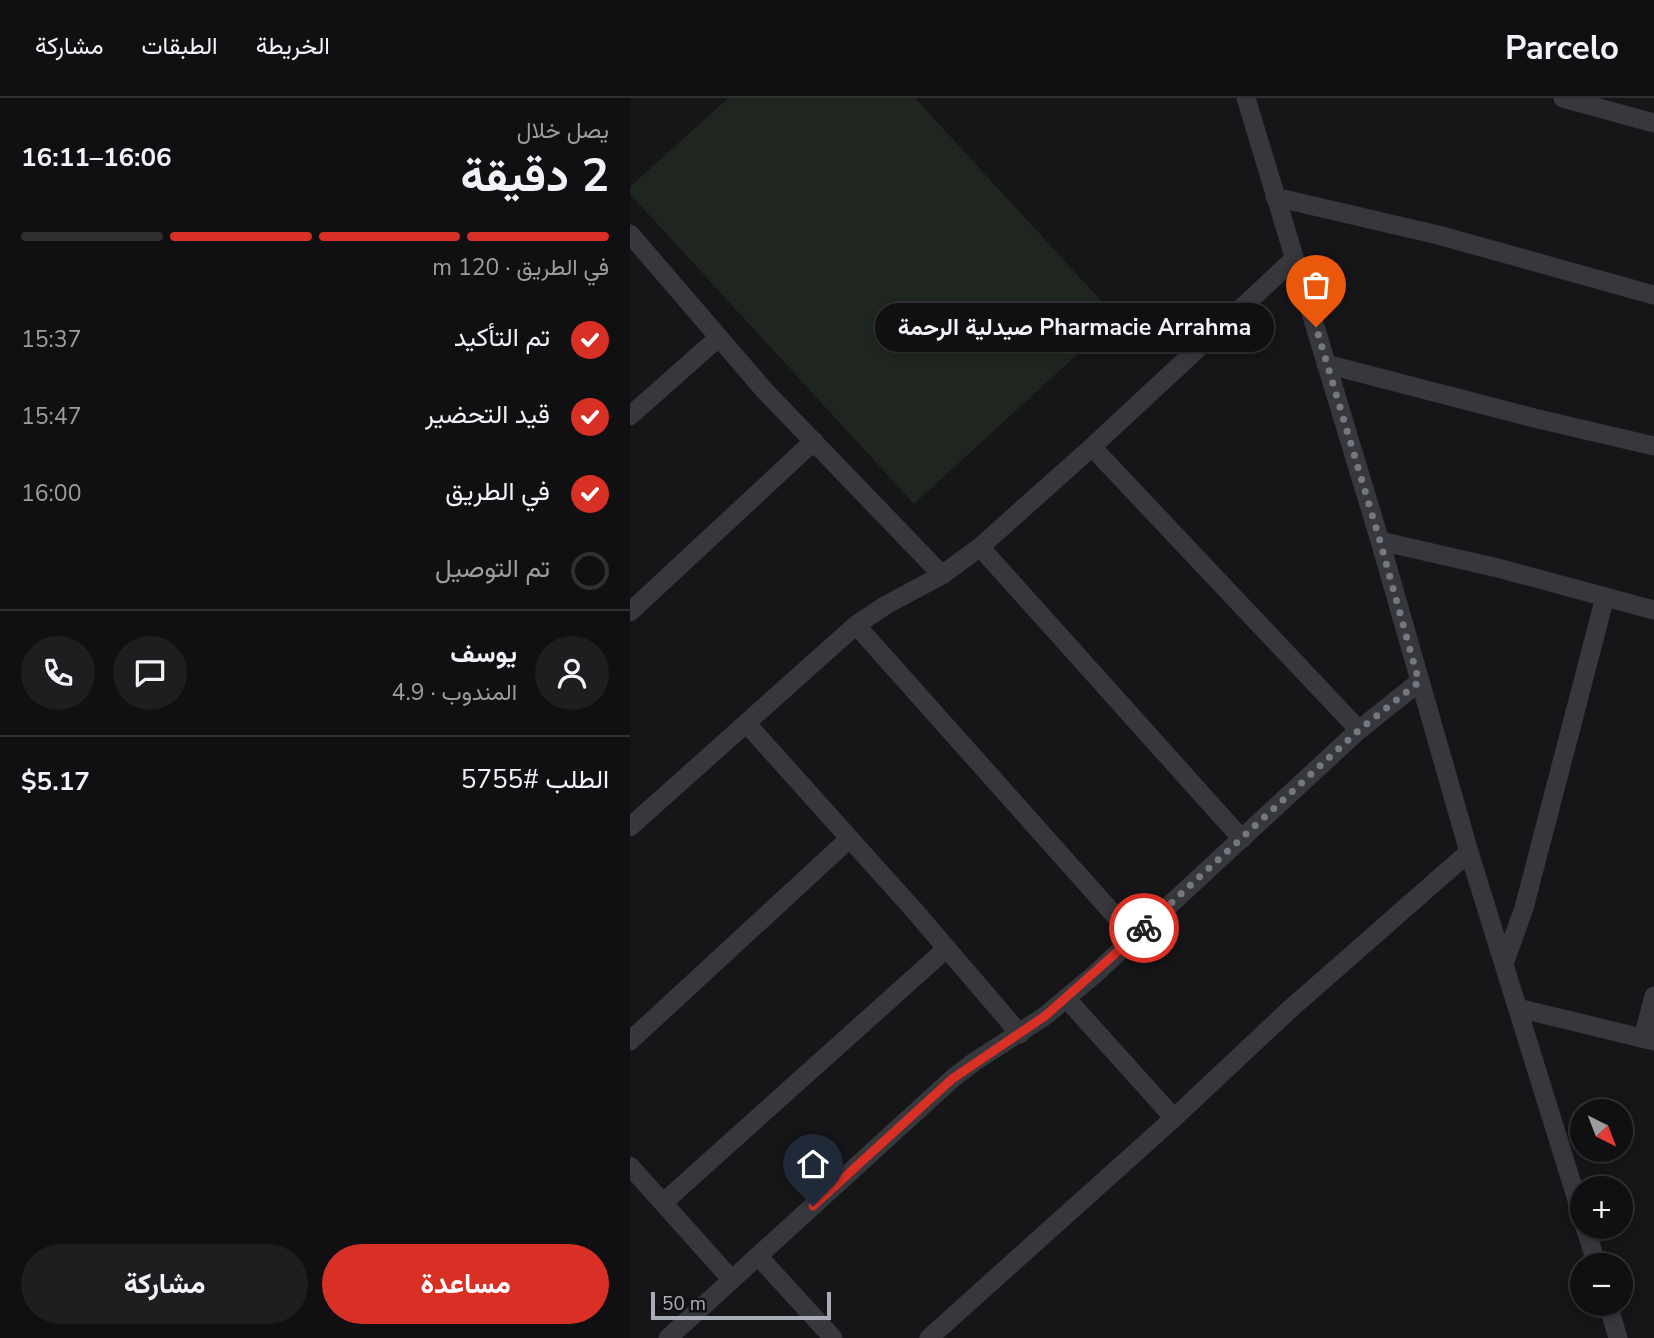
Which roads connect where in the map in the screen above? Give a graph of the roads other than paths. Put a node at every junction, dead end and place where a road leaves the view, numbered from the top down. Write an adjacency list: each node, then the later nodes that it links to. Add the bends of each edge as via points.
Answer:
1 (1246, 98): 4 (street)
2 (1563, 98): 3 (street)
3 (1654, 123)
4 (1275, 197): 6 (street); 7 (street, via 1450,238)
5 (630, 234): 8 (street)
6 (1294, 259): 9 (street); 13 (street)
7 (1654, 295)
8 (718, 338): 10 (street); 11 (street)
9 (1326, 364): 12 (street); 14 (street)
10 (630, 416)
11 (814, 441): 16 (street); 19 (street)
12 (1654, 446)
13 (1092, 447): 15 (street); 23 (street)
14 (1380, 541): 17 (street); 21 (street)
15 (979, 547): 16 (street); 26 (street)
16 (943, 575): 20 (street)
17 (1605, 597): 18 (street); 30 (street, via 1524,908)
18 (1654, 610)
19 (630, 612)
20 (856, 625): 22 (street); 28 (street)
21 (1419, 682): 23 (street); 27 (street)
22 (747, 724): 24 (street); 25 (street)
23 (1359, 730): 26 (street)
24 (630, 827)
25 (849, 839): 29 (street); 36 (street)
26 (1242, 839): 28 (street)
27 (1469, 852): 30 (street); 37 (street, via 1287,1011)
28 (1134, 937): 32 (street)
29 (947, 948): 34 (street); 40 (street)
30 (1504, 964): 33 (street)
31 (1654, 996): 35 (street)
32 (1066, 998): 34 (street); 37 (street)
33 (1518, 1008): 35 (street); 39 (street)
34 (1020, 1034): 41 (street, via 952,1079)
35 (1649, 1040)
36 (630, 1041)
37 (1174, 1118): 44 (street)
38 (630, 1166): 40 (street)
39 (1570, 1177)
40 (664, 1202): 42 (street)
41 (758, 1255): 42 (street); 46 (street)
42 (731, 1279): 45 (street)
43 (1612, 1316): 47 (street)
44 (939, 1335)
45 (668, 1338)
46 (833, 1338)
47 (1618, 1338)

